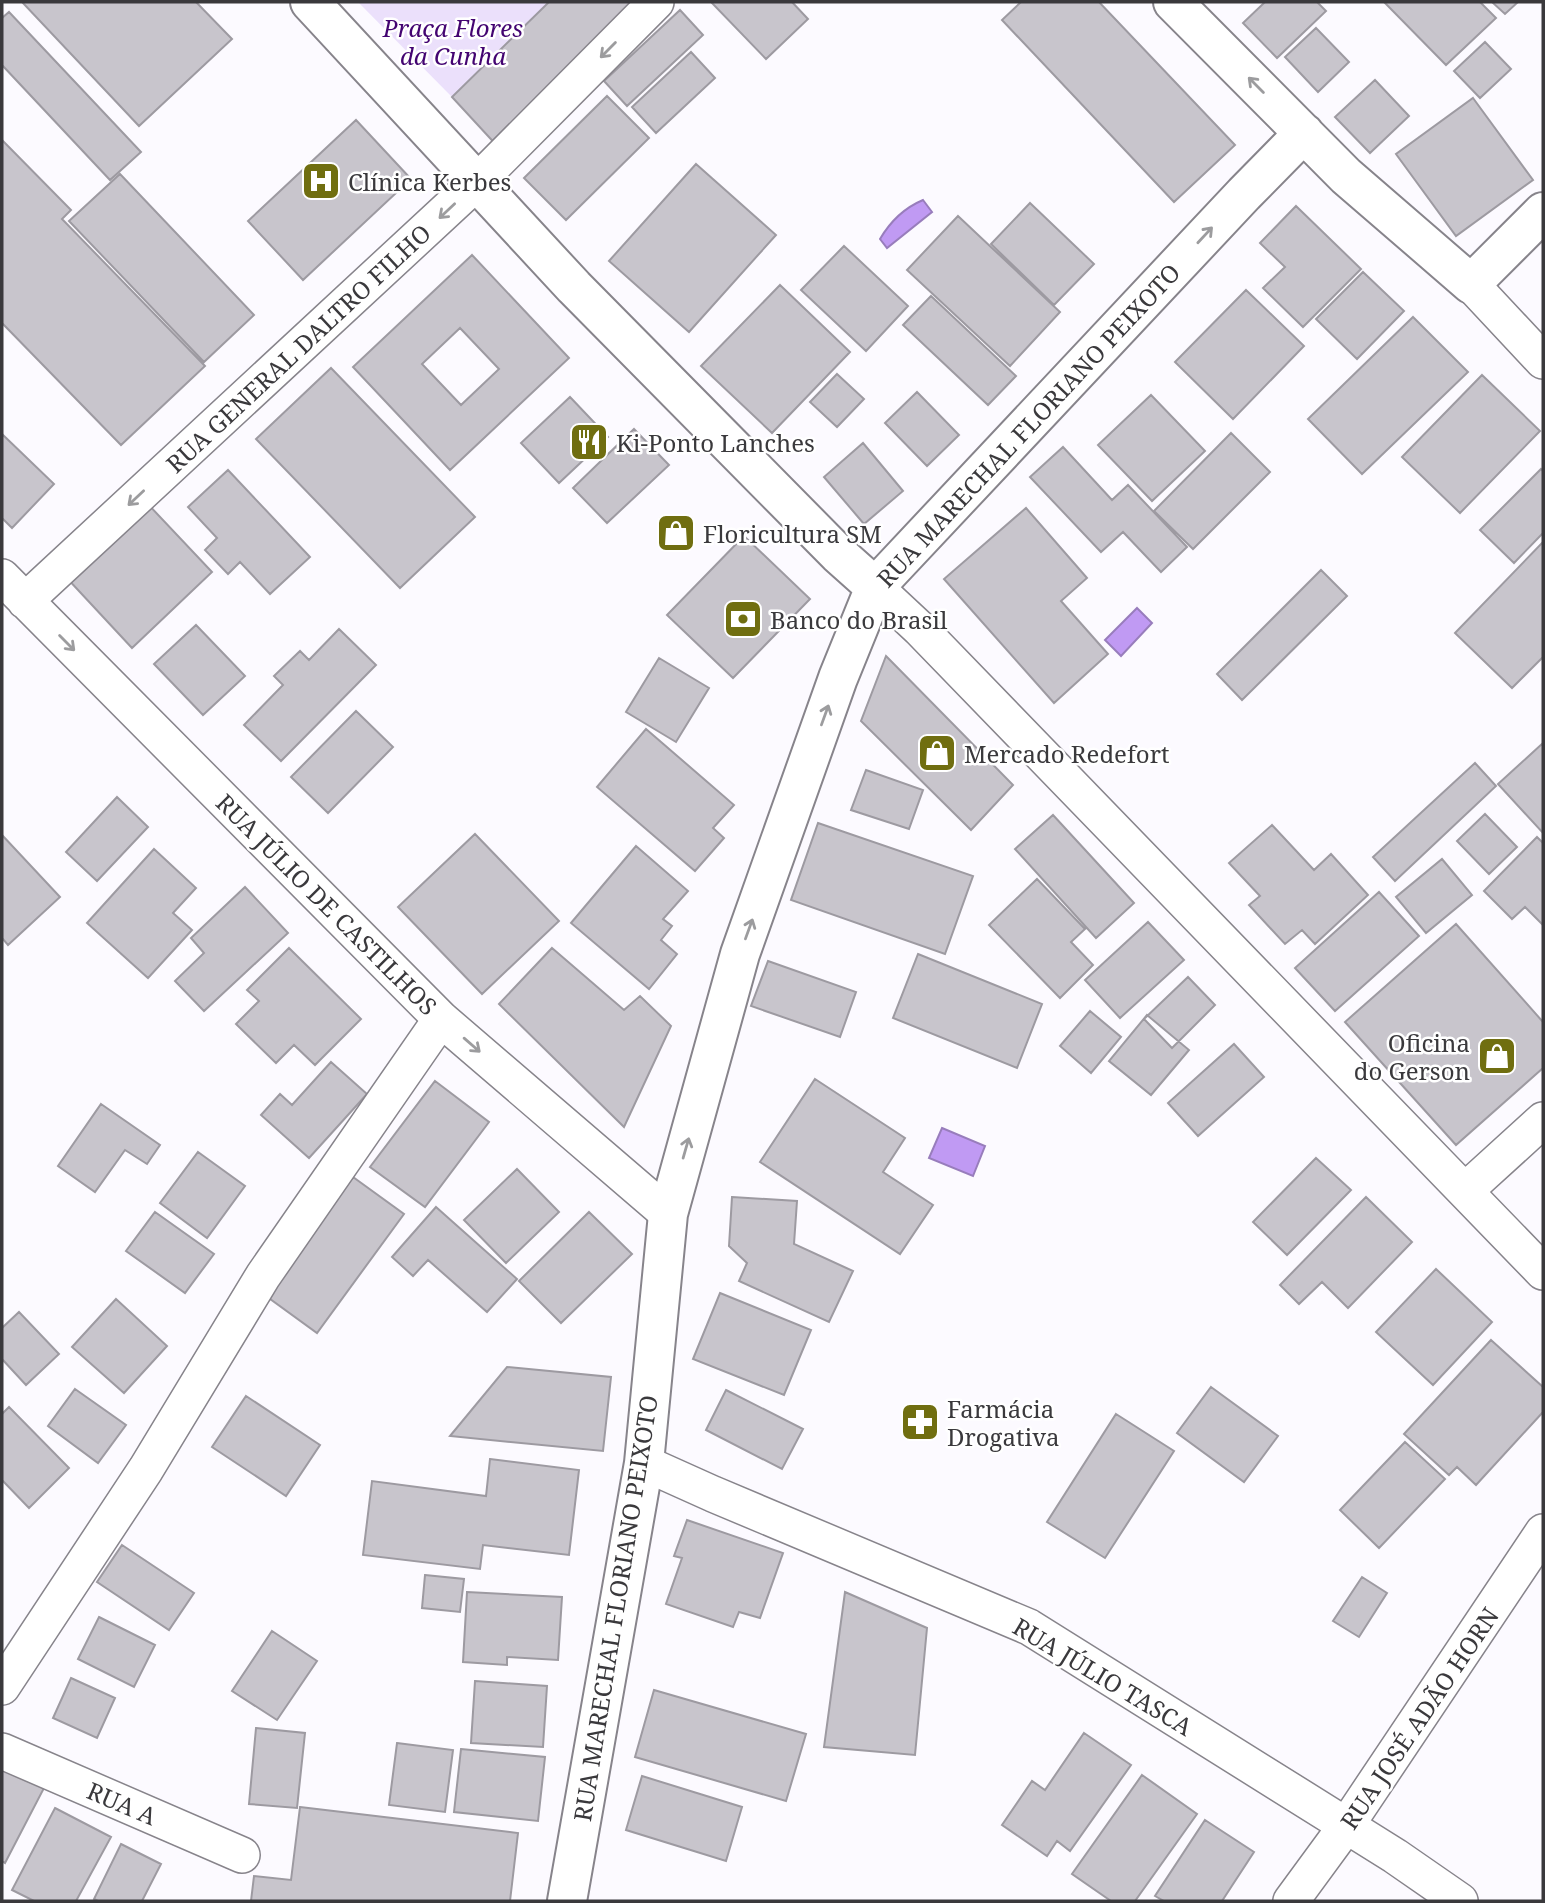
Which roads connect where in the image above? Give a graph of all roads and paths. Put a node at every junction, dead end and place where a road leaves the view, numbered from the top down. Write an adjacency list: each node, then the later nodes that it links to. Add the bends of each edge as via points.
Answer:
1 (310, 2): 5 (main road)
2 (656, 2): 5 (street, RUA GENERAL DALTRO FILHO, one-way to 5)
3 (1173, 2): 4 (main road, one-way to 3)
4 (1304, 133): 7 (main road, via 1346,176); 9 (main road, RUA MARECHAL FLORIANO PEIXOTO, one-way to 4)
5 (476, 183): 9 (main road); 10 (street, RUA GENERAL DALTRO FILHO, one-way to 10)
6 (1543, 212): 7 (main road)
7 (1471, 284): 8 (street)
8 (1543, 361)
9 (875, 587): 13 (street); 14 (main road, RUA MARECHAL FLORIANO PEIXOTO, one-way to 9, via 740,954)
10 (14, 589): 11 (street, RUA JÚLIO DE CASTILHOS, one-way to 11)
11 (441, 1019): 14 (street, RUA JÚLIO DE CASTILHOS, one-way to 14); 18 (street, via 263,1276 146,1469)
12 (1543, 1120): 13 (street)
13 (1466, 1190): 15 (street)
14 (668, 1213): 16 (main road, RUA MARECHAL FLORIANO PEIXOTO)
15 (1543, 1272)
16 (644, 1463): 20 (street, RUA JÚLIO TASCA, via 1029,1627); 22 (main road, RUA MARECHAL FLORIANO PEIXOTO)
17 (1543, 1532): 20 (street, RUA JOSÉ ADÃO HORN)
18 (2, 1687)
19 (2, 1751): 21 (street, RUA A)
20 (1346, 1826): 23 (street, RUA JOSÉ ADÃO HORN); 24 (street, RUA JÚLIO TASCA)
21 (242, 1855)
22 (567, 1901)
23 (1291, 1901)
24 (1460, 1901)

